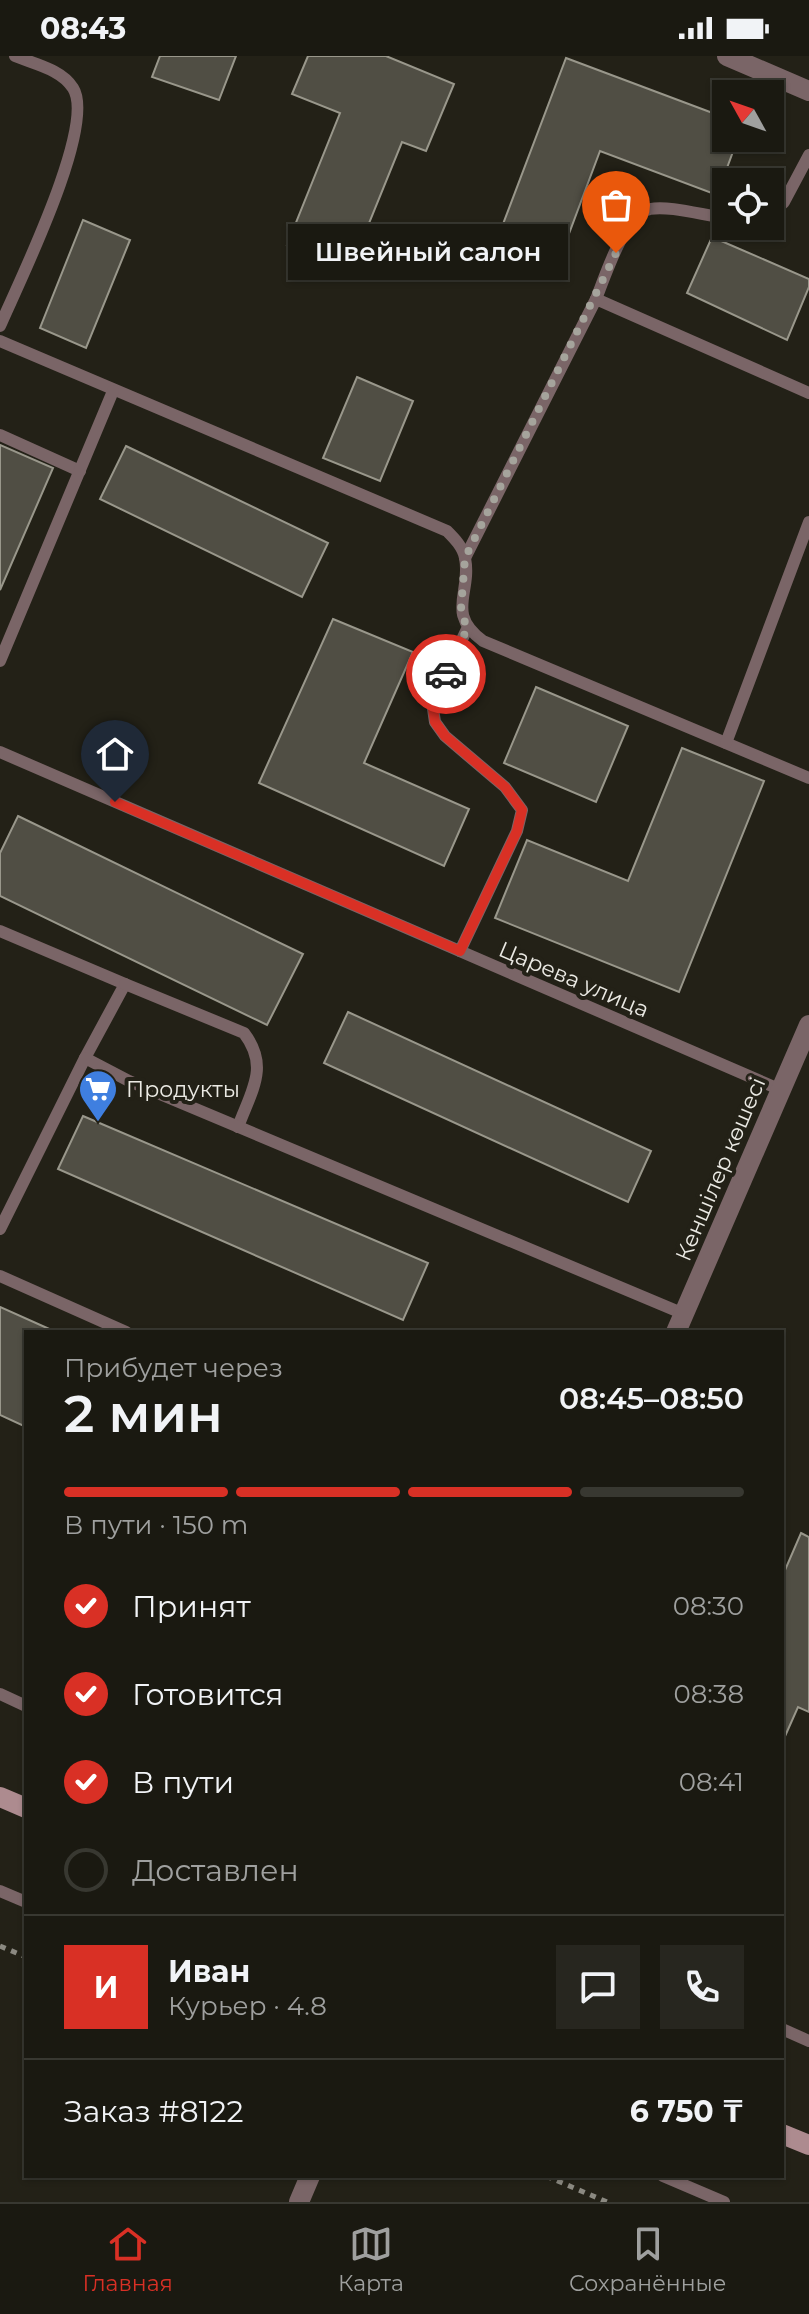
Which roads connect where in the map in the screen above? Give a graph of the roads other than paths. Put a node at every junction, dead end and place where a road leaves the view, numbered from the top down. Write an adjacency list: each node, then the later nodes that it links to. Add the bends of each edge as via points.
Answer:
1 (15, 56): 8 (lane, via 58,73 73,88 80,108 61,186)
2 (727, 56): 3 (street)
3 (809, 91)
4 (809, 155): 5 (lane)
5 (784, 202)
6 (712, 216): 7 (lane, via 652,208 639,213)
7 (596, 299): 11 (lane); 15 (lane)
8 (0, 326)
9 (0, 341): 10 (lane)
10 (113, 391): 13 (lane); 15 (lane, via 447,531)
11 (809, 393)
12 (0, 435): 13 (lane)
13 (80, 471): 17 (lane)
14 (809, 522): 18 (lane)
15 (465, 558): 16 (lane, via 461,609)
16 (467, 629): 18 (lane, via 483,641); 22 (lane, via 432,702 435,722 505,787 522,810)
17 (0, 661)
18 (726, 743): 20 (lane)
19 (0, 752): 22 (lane, Царева улица)
20 (809, 778)
21 (0, 931): 23 (lane)
22 (460, 951): 26 (lane, Царева улица)
23 (125, 984): 25 (lane); 27 (lane, via 244,1033 256,1050 257,1075)
24 (809, 1025): 26 (street, Кеншілер көшесі)
25 (85, 1058): 27 (lane); 28 (lane)
26 (781, 1090): 30 (street, Кеншілер көшесі)
27 (238, 1127): 30 (lane)
28 (0, 1229)
29 (0, 1276): 31 (lane)
30 (680, 1323)
31 (122, 1330)
32 (0, 1694): 33 (lane)
33 (24, 1705)
34 (0, 1797): 35 (main road)
35 (24, 1807)
36 (0, 1891): 37 (lane)
37 (24, 1901)
38 (784, 2030): 39 (lane)
39 (809, 2041)
40 (784, 2135): 41 (main road)
41 (809, 2145)
42 (309, 2178): 44 (street)
43 (668, 2178): 45 (lane)
44 (299, 2202)
45 (724, 2202)

